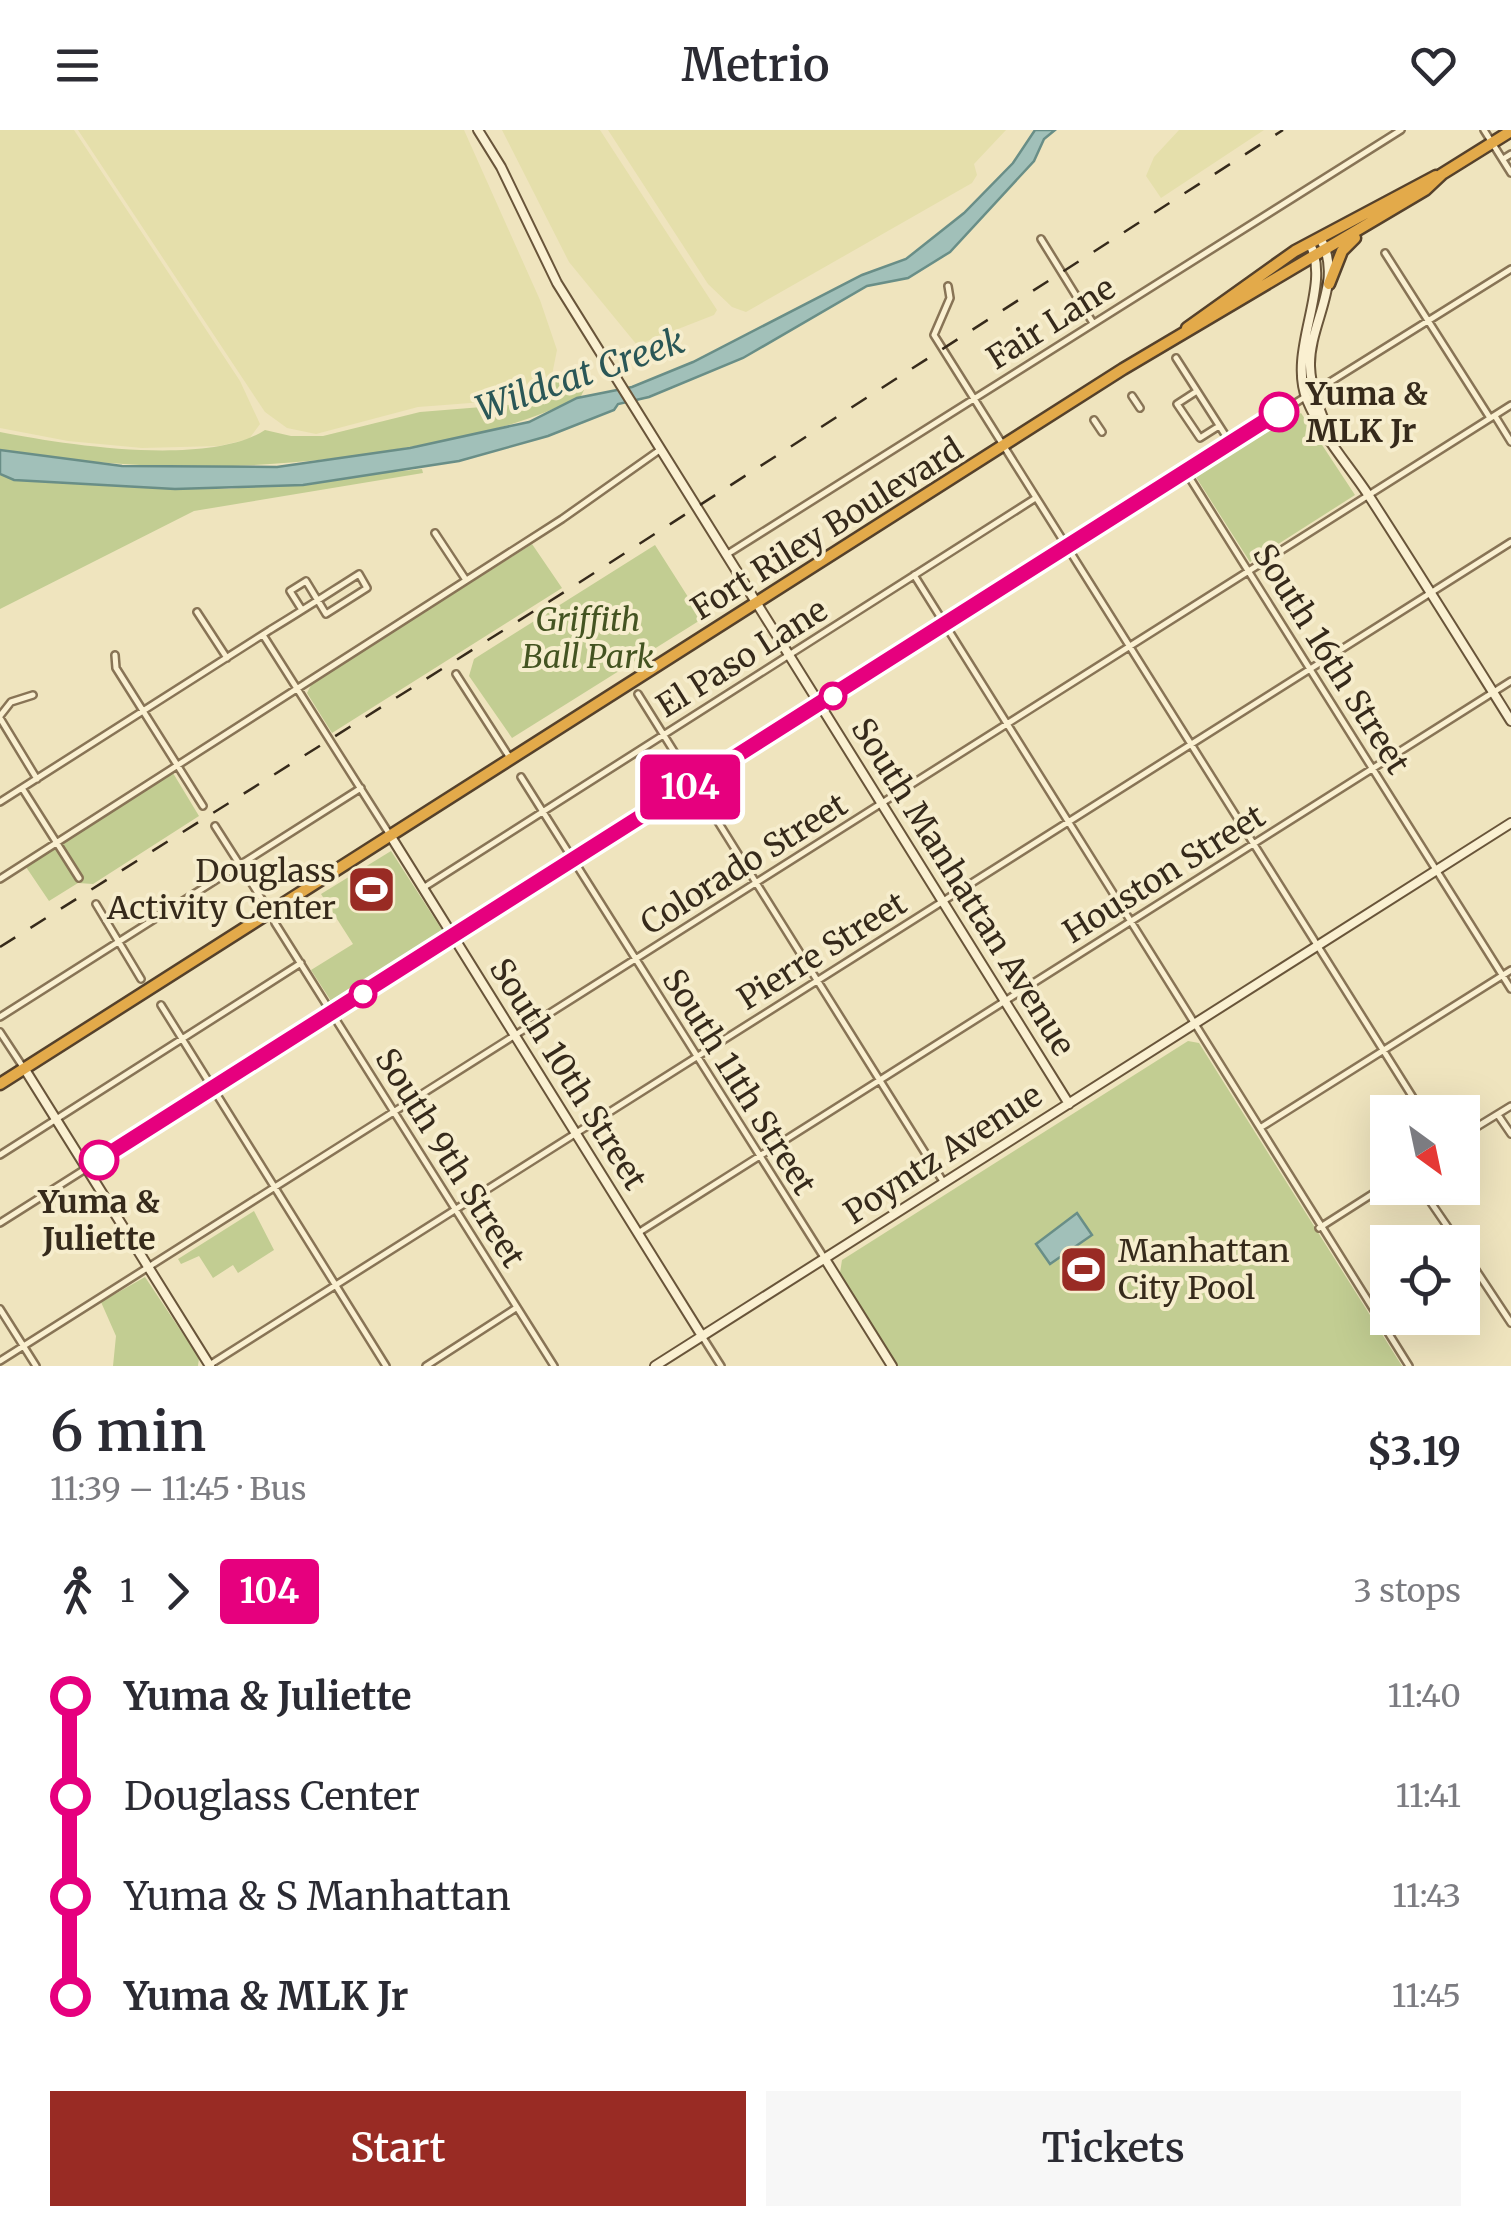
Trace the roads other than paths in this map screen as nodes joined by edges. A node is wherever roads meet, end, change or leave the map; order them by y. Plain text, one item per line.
1 (478, 130) edge
2 (1400, 130) edge
3 (1484, 130) edge
4 (1511, 131) edge
5 (1492, 143) junction
6 (1511, 154) edge
7 (1502, 159) junction
8 (1511, 172) edge
9 (1442, 174) junction
10 (1370, 224) junction
11 (1041, 239) dead end
12 (1318, 246) junction
13 (1385, 253) dead end
14 (1511, 268) edge
15 (1329, 284) junction
16 (948, 286) dead end
17 (1428, 322) junction
18 (1093, 323) junction
19 (1176, 358) dead end
20 (1197, 391) junction
21 (1310, 394) junction
22 (1132, 396) dead end
23 (972, 400) junction
24 (1511, 406) edge
25 (1140, 408) dead end
26 (1492, 417) junction
27 (1094, 420) dead end
28 (1219, 426) junction
29 (1102, 432) dead end
30 (1511, 442) edge
31 (1231, 444) junction
32 (1003, 447) junction
33 (661, 449) junction
34 (1186, 472) junction
35 (1368, 495) junction
36 (1034, 498) junction
37 (436, 533) dead end
38 (1511, 542) edge
39 (1066, 548) junction
40 (726, 555) junction
41 (1249, 571) junction
42 (914, 575) junction
43 (466, 580) junction
44 (1430, 594) junction
45 (318, 600) junction
46 (756, 604) junction
47 (302, 610) junction
48 (197, 612) dead end
49 (945, 625) junction
50 (263, 635) junction
51 (1128, 647) junction
52 (115, 656) dead end
53 (788, 656) junction
54 (226, 658) junction
55 (1310, 669) junction
56 (456, 674) dead end
57 (1511, 681) edge
58 (297, 689) junction
59 (1493, 692) junction
60 (638, 694) dead end
61 (33, 695) dead end
62 (819, 705) junction
63 (143, 711) junction
64 (0, 717) edge
65 (1511, 721) edge
66 (1008, 724) junction
67 (663, 735) junction
68 (1190, 745) junction
69 (510, 758) junction
70 (178, 767) junction
71 (1373, 768) junction
72 (521, 776) dead end
73 (37, 778) junction
74 (694, 784) junction
75 (22, 788) junction
76 (361, 788) junction
77 (0, 802) edge
78 (882, 804) junction
79 (202, 806) dead end
80 (543, 812) junction
81 (1068, 822) junction
82 (1511, 824) edge
83 (215, 826) dead end
84 (390, 835) junction
85 (57, 843) junction
86 (1252, 845) junction
87 (572, 860) junction
88 (240, 866) junction
89 (1437, 871) junction
90 (79, 878) dead end
91 (0, 879) edge
92 (756, 883) junction
93 (423, 888) junction
94 (262, 901) dead end
95 (942, 902) junction
96 (96, 904) dead end
97 (1132, 922) junction
98 (276, 923) dead end
99 (453, 936) junction
100 (119, 942) junction
101 (1316, 947) junction
102 (635, 959) junction
103 (301, 963) junction
104 (1511, 970) edge
105 (1502, 975) junction
106 (141, 979) dead end
107 (817, 981) junction
108 (1511, 989) edge
109 (1005, 1002) junction
110 (161, 1005) dead end
111 (332, 1012) junction
112 (0, 1017) edge
113 (1195, 1024) junction
114 (0, 1032) edge
115 (515, 1036) junction
116 (182, 1040) junction
117 (1383, 1050) junction
118 (697, 1057) junction
119 (24, 1068) junction
120 (879, 1081) junction
121 (0, 1084) edge
122 (212, 1088) junction
123 (1411, 1095) edge
124 (1069, 1104) junction
125 (1511, 1106) edge
126 (395, 1112) junction
127 (1498, 1114) junction
128 (55, 1119) junction
129 (1480, 1125) edge
130 (1260, 1128) junction
131 (576, 1134) junction
132 (1511, 1134) edge
133 (0, 1155) edge
134 (760, 1156) junction
135 (86, 1168) junction
136 (944, 1183) junction
137 (274, 1188) junction
138 (1370, 1196) edge
139 (455, 1210) junction
140 (0, 1223) edge
141 (1320, 1228) junction
142 (638, 1233) junction
143 (826, 1259) junction
144 (148, 1267) junction
145 (1480, 1276) edge
146 (335, 1286) junction
147 (518, 1308) junction
148 (0, 1309) edge
149 (1511, 1322) edge
150 (702, 1336) junction
151 (24, 1346) junction
152 (0, 1361) edge
153 (889, 1365) edge
154 (36, 1366) edge
155 (209, 1366) edge
156 (386, 1366) edge
157 (426, 1366) edge
158 (554, 1366) edge
159 (654, 1366) edge
160 (721, 1366) edge
161 (1409, 1366) edge

1 - 33 street, South Manhattan Avenue
2 - 18 street, Fair Lane
3 - 5 street
4 - 5 highway, Fort Riley Boulevard
5 - 7 street
5 - 9 highway, Fort Riley Boulevard
6 - 7 street
7 - 8 street
9 - 10 highway, Fort Riley Boulevard
9 - 12 highway, Fort Riley Boulevard
10 - 12 highway, Fort Riley Boulevard
10 - 15 highway
11 - 18 street
12 - 15 street
12 - 21 street
12 - 32 highway, Fort Riley Boulevard
13 - 17 street
14 - 17 street
15 - 21 street
16 - 23 street
17 - 21 street
17 - 26 street
18 - 23 street, Fair Lane
19 - 20 street
20 - 28 street
20 - 28 street
21 - 31 street
21 - 35 street
22 - 25 street
23 - 32 street
23 - 40 street, Fair Lane
24 - 26 street, Colorado Street
26 - 30 street
26 - 35 street, Colorado Street
27 - 29 street
28 - 31 street
31 - 34 street
32 - 36 street
32 - 46 highway, Fort Riley Boulevard
33 - 40 street, South Manhattan Avenue
33 - 43 street
34 - 39 street
34 - 41 street, South 16th Street
35 - 41 street, Colorado Street
35 - 44 street
36 - 39 street
36 - 42 street, El Paso Lane
37 - 43 street
38 - 44 street, Pierre Street
39 - 49 street
39 - 51 street
40 - 46 street, South Manhattan Avenue
41 - 51 street, Colorado Street
41 - 55 street, South 16th Street
42 - 49 street
42 - 53 street, El Paso Lane
43 - 58 street
44 - 55 street, Pierre Street
44 - 59 street
45 - 45 street
45 - 47 street
45 - 47 street
46 - 53 street, South Manhattan Avenue
46 - 69 highway, Fort Riley Boulevard
47 - 50 street
48 - 54 street
49 - 62 street
49 - 66 street
50 - 54 street
50 - 58 street, South 10th Street
51 - 66 street, Colorado Street
51 - 68 street
52 - 63 street
53 - 62 street, South Manhattan Avenue
53 - 67 street, El Paso Lane
54 - 63 street
55 - 68 street, Pierre Street
55 - 71 street, South 16th Street
56 - 69 street
57 - 59 street, Houston Street
58 - 70 street
58 - 76 street, South 10th Street
59 - 65 street
59 - 71 street, Houston Street
60 - 67 street
61 - 64 street
62 - 74 street
62 - 78 street, South Manhattan Avenue
63 - 70 street
63 - 73 street
64 - 73 street
66 - 78 street, Colorado Street
66 - 81 street
67 - 74 street
67 - 80 street, El Paso Lane
68 - 81 street, Pierre Street
68 - 86 street
69 - 84 highway, Fort Riley Boulevard
70 - 79 street
70 - 85 street
71 - 86 street, Houston Street
71 - 89 street, South 16th Street
72 - 80 street, South 11th Street
73 - 75 street
74 - 87 street
74 - 92 street
75 - 77 street
75 - 85 street
76 - 84 street, South 10th Street
76 - 88 street
78 - 92 street, Colorado Street
78 - 95 street, South Manhattan Avenue
80 - 87 street, South 11th Street
80 - 93 street, El Paso Lane
81 - 95 street, Pierre Street
81 - 97 street
82 - 89 street, Poyntz Avenue
83 - 88 street
84 - 93 street, South 10th Street
84 - 119 highway, Fort Riley Boulevard
85 - 90 street
85 - 91 street
86 - 97 street, Houston Street
86 - 101 street
87 - 99 street
87 - 102 street, South 11th Street
88 - 94 street
88 - 100 street
89 - 101 street, Poyntz Avenue
89 - 105 street, South 16th Street
92 - 102 street, Colorado Street
92 - 107 street
93 - 99 street, South 10th Street
95 - 107 street, Pierre Street
95 - 109 street, South Manhattan Avenue
96 - 100 street
97 - 109 street, Houston Street
97 - 113 street
98 - 103 street, South 9th Street
99 - 111 street
99 - 115 street, South 10th Street
100 - 106 street
100 - 112 street
101 - 113 street, Poyntz Avenue
101 - 117 street
102 - 115 street, Colorado Street
102 - 118 street, South 11th Street
103 - 111 street, South 9th Street
103 - 116 street
104 - 105 street
105 - 108 street, South 16th Street
105 - 117 street
107 - 118 street, Pierre Street
107 - 120 street
109 - 120 street, Houston Street
109 - 124 street, South Manhattan Avenue
110 - 116 street
111 - 122 street
111 - 126 street, South 9th Street
113 - 124 street, Poyntz Avenue
113 - 130 street
114 - 119 street
115 - 126 street, Colorado Street
115 - 131 street, South 10th Street
116 - 122 street
116 - 128 street
117 - 123 street
117 - 130 street
118 - 131 street, Pierre Street
118 - 134 street, South 11th Street
119 - 121 highway, Fort Riley Boulevard
119 - 128 street
120 - 134 street, Houston Street
120 - 136 street
122 - 135 street
122 - 137 street
124 - 136 street, Poyntz Avenue
125 - 127 street
126 - 137 street, Colorado Street
126 - 139 street, South 9th Street
127 - 129 street
127 - 132 street
128 - 133 street
128 - 135 street
130 - 141 street
131 - 139 street, Pierre Street
131 - 142 street, South 10th Street
134 - 142 street, Houston Street
134 - 143 street, South 11th Street
135 - 140 street
135 - 144 street
136 - 143 street, Poyntz Avenue
137 - 144 street, Colorado Street
137 - 146 street
138 - 141 street
139 - 146 street, Pierre Street
139 - 147 street, South 9th Street
141 - 161 street
142 - 150 street, South 10th Street
143 - 150 street, Poyntz Avenue
143 - 153 street
144 - 151 street, Colorado Street
144 - 155 street
145 - 149 street
146 - 155 street, Pierre Street
146 - 156 street
147 - 157 street
147 - 158 street, South 9th Street
148 - 151 street
150 - 159 street, Poyntz Avenue
150 - 160 street
151 - 152 street, Colorado Street
151 - 154 street

